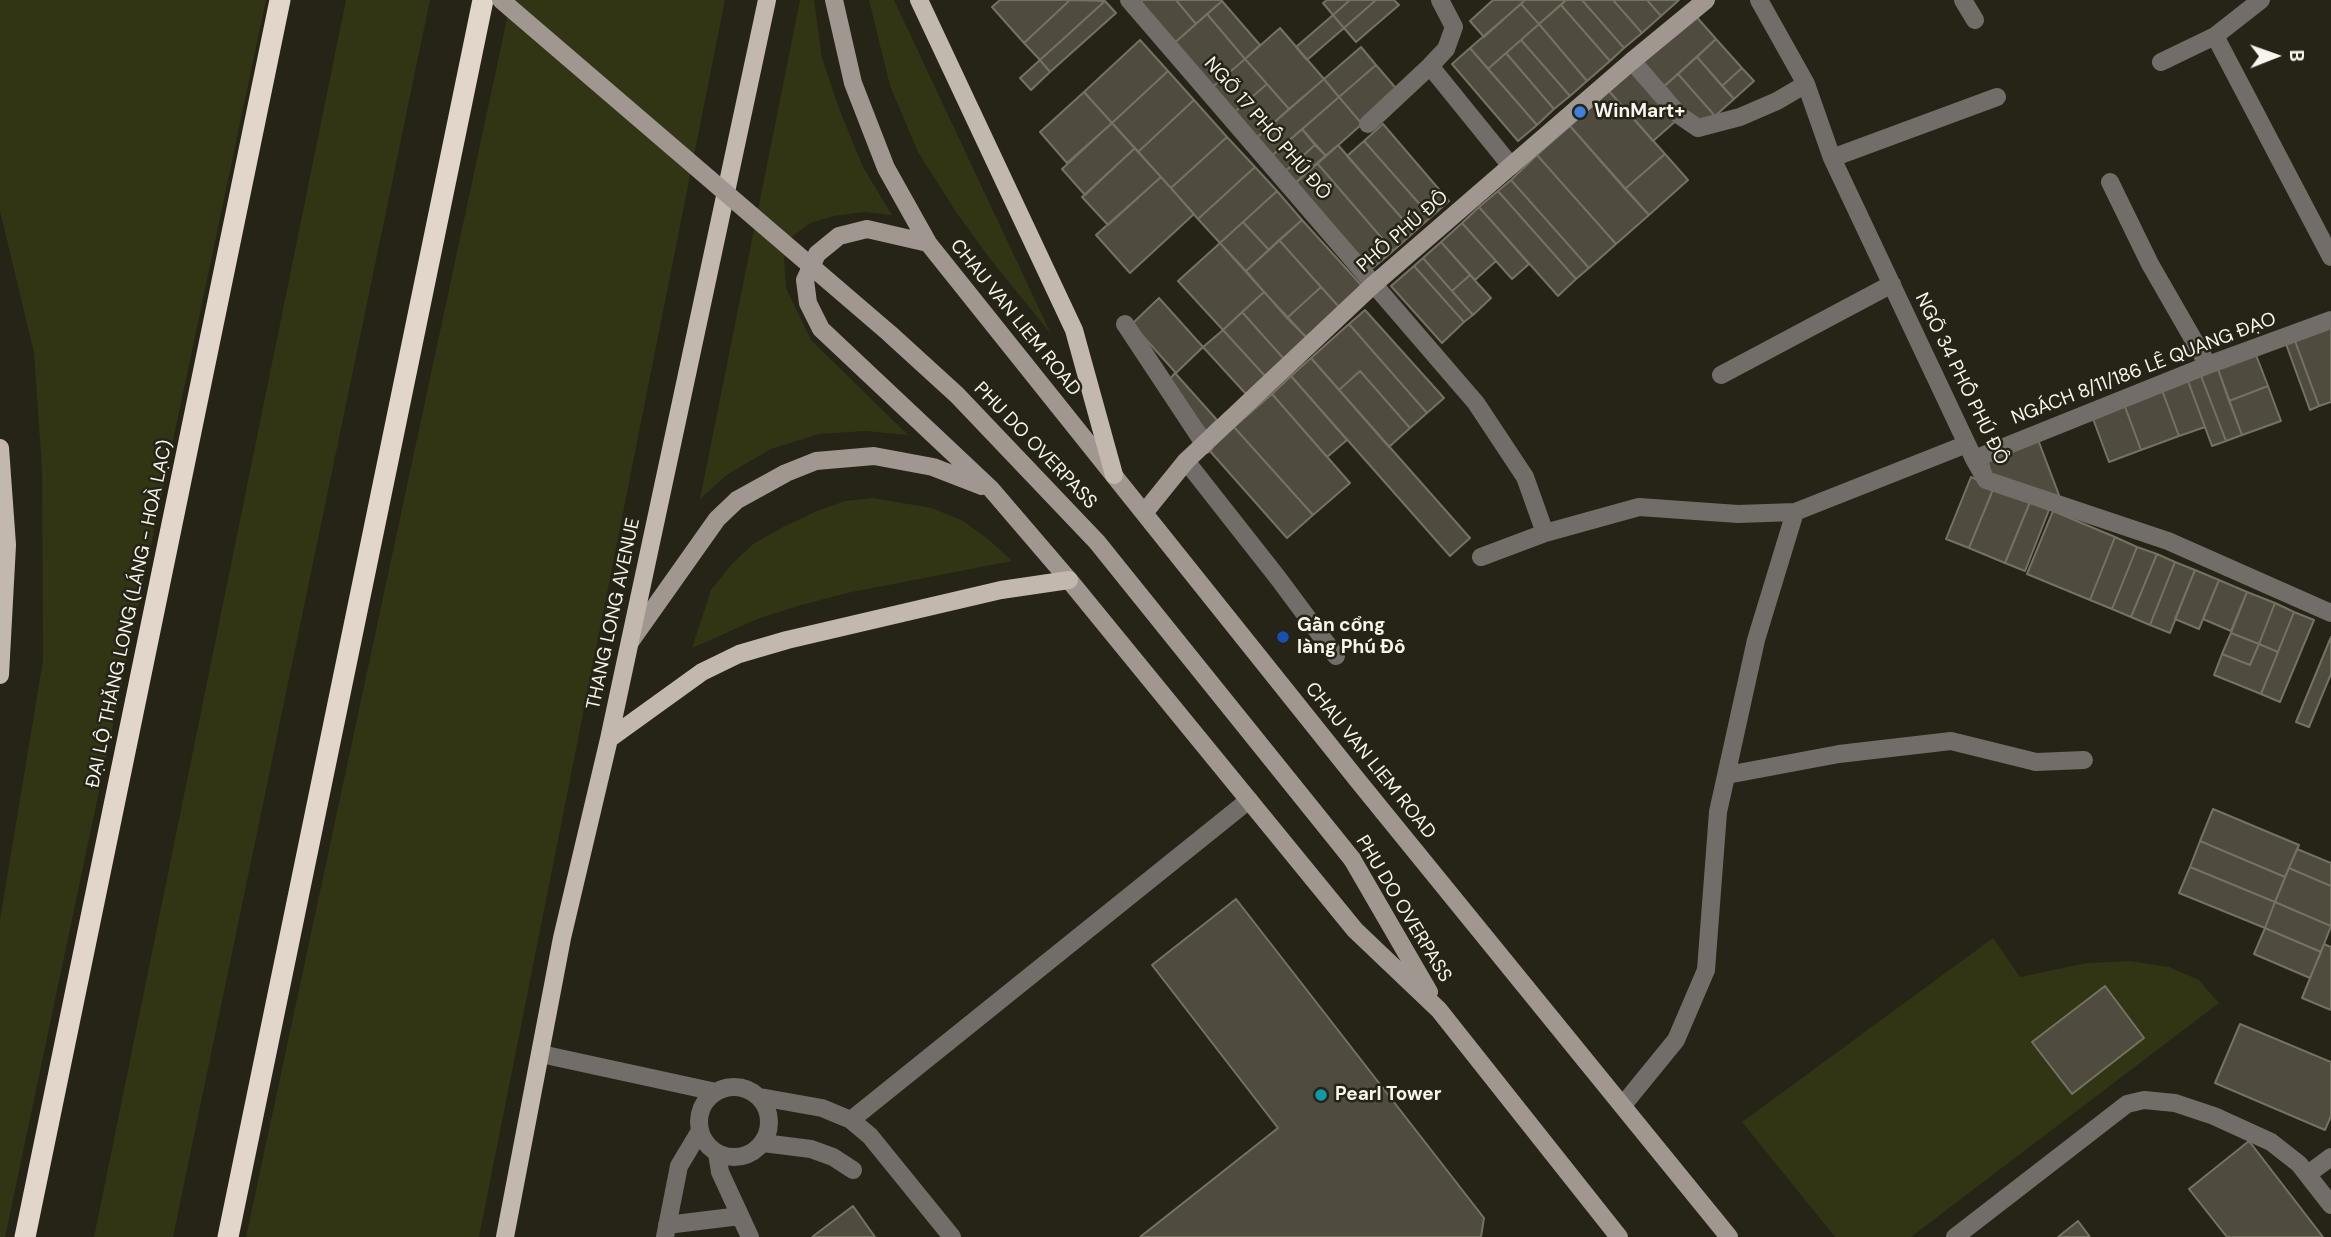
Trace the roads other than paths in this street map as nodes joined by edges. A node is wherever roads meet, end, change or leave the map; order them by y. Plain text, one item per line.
1 (280, 0) edge
2 (483, 0) edge
3 (501, 0) edge
4 (767, 0) edge
5 (834, 0) edge
6 (919, 0) edge
7 (1129, 0) edge
8 (1440, 0) edge
9 (1706, 0) edge
10 (1759, 0) edge
11 (1963, 0) edge
12 (2260, 0) edge
13 (1975, 20) dead end
14 (2216, 36) junction
15 (1632, 61) junction
16 (2161, 62) dead end
17 (1430, 66) junction
18 (1806, 84) junction
19 (1997, 97) dead end
20 (1368, 124) dead end
21 (1832, 158) junction
22 (1511, 166) junction
23 (2110, 182) dead end
24 (928, 243) junction
25 (2331, 257) edge
26 (1892, 284) junction
27 (1373, 285) junction
28 (2331, 320) edge
29 (1125, 324) dead end
30 (2208, 365) junction
31 (1721, 375) dead end
32 (1205, 444) junction
33 (0, 448) edge
34 (1970, 452) junction
35 (1186, 461) junction
36 (1114, 475) junction
37 (991, 489) junction
38 (1796, 512) junction
39 (1144, 513) junction
40 (1545, 533) junction
41 (1480, 557) dead end
42 (1069, 580) junction
43 (2331, 613) edge
44 (628, 645) junction
45 (1336, 656) dead end
46 (0, 675) edge
47 (610, 739) junction
48 (2084, 760) dead end
49 (1727, 775) junction
50 (1248, 800) junction
51 (1439, 1010) junction
52 (541, 1054) junction
53 (716, 1092) junction
54 (760, 1097) junction
55 (1623, 1105) junction
56 (851, 1120) junction
57 (700, 1131) junction
58 (763, 1143) junction
59 (717, 1153) junction
60 (2331, 1157) edge
61 (853, 1170) dead end
62 (2308, 1174) junction
63 (2331, 1205) edge
64 (740, 1216) junction
65 (666, 1231) edge
66 (25, 1237) edge
67 (229, 1237) edge
68 (505, 1237) edge
69 (750, 1237) edge
70 (952, 1237) edge
71 (1619, 1237) edge
72 (1729, 1237) edge
73 (1955, 1237) edge

1 - 66 highway, ĐẠI LỘ THĂNG LONG (LÁNG - HOÀ LẠC)
2 - 67 highway
3 - 51 main road, PHU DO OVERPASS, bridge
4 - 44 main road, THANG LONG AVENUE
5 - 24 main road, CHAU VAN LIEM ROAD
6 - 36 main road
7 - 27 lane, NGÕ 17 PHỐ PHÚ ĐÔ
8 - 17 lane
9 - 15 main road, PHỐ PHÚ ĐÔ
10 - 18 lane, NGÕ 34 PHỐ PHÚ ĐÔ
11 - 13 lane
12 - 14 lane
14 - 16 lane
14 - 25 lane
15 - 18 lane
15 - 22 main road, PHỐ PHÚ ĐÔ
17 - 20 lane
17 - 22 lane
18 - 21 lane, NGÕ 34 PHỐ PHÚ ĐÔ
19 - 21 lane
21 - 26 lane, NGÕ 34 PHỐ PHÚ ĐÔ
22 - 27 main road, PHỐ PHÚ ĐÔ
23 - 30 lane
24 - 36 main road, CHAU VAN LIEM ROAD
24 - 37 main road, CHAU VAN LIEM ROAD
26 - 31 lane
26 - 34 lane, NGÕ 34 PHỐ PHÚ ĐÔ
27 - 32 main road, PHỐ PHÚ ĐÔ
27 - 40 lane, NGÕ 17 PHỐ PHÚ ĐÔ
28 - 30 lane, NGÁCH 8/11/186 LÊ QUANG ĐẠO
29 - 32 lane
30 - 34 lane, NGÁCH 8/11/186 LÊ QUANG ĐẠO
32 - 35 main road, PHỐ PHÚ ĐÔ
33 - 46 main road
34 - 38 lane, NGÁCH 8/11/186 LÊ QUANG ĐẠO
34 - 43 lane, NGÕ 34 PHỐ PHÚ ĐÔ
35 - 39 main road, PHỐ PHÚ ĐÔ
35 - 45 lane
36 - 39 main road, CHAU VAN LIEM ROAD
37 - 42 main road, CHAU VAN LIEM ROAD
37 - 44 main road, CHAU VAN LIEM ROAD
38 - 40 lane, NGÁCH 8/11/186 LÊ QUANG ĐẠO
38 - 49 lane
39 - 55 main road, CHAU VAN LIEM ROAD
40 - 41 lane, NGÁCH 8/11/186 LÊ QUANG ĐẠO
42 - 47 main road
42 - 50 main road, CHAU VAN LIEM ROAD
44 - 47 main road, THANG LONG AVENUE
47 - 52 main road, THANG LONG AVENUE
48 - 49 lane
49 - 55 lane
50 - 51 main road, CHAU VAN LIEM ROAD
50 - 56 lane
51 - 71 main road, CHAU VAN LIEM ROAD
52 - 53 lane
52 - 68 main road, THANG LONG AVENUE
53 - 54 lane
53 - 57 lane
54 - 56 lane
54 - 58 lane
55 - 72 main road, CHAU VAN LIEM ROAD
56 - 70 lane
57 - 59 lane
57 - 65 lane
58 - 59 lane
58 - 61 lane
59 - 64 lane
60 - 62 lane
62 - 63 lane
62 - 73 lane
64 - 65 lane
64 - 69 lane

